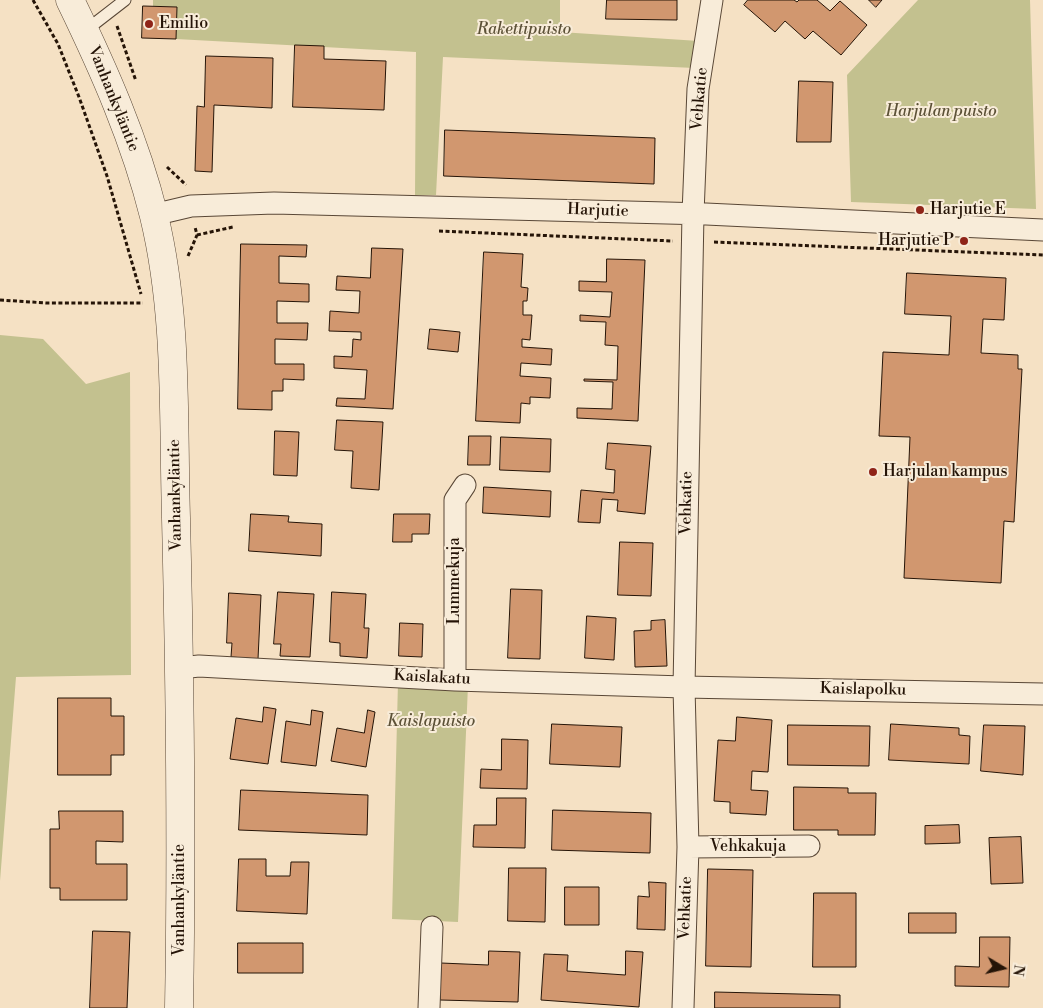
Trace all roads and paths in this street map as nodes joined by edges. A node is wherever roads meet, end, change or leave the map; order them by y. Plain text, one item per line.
1 (33, 0) edge
2 (70, 0) edge
3 (124, 0) edge
4 (712, 0) edge
5 (85, 31) junction
6 (693, 214) junction
7 (154, 215) junction
8 (240, 226) dead end
9 (433, 230) dead end
10 (1043, 230) edge
11 (197, 235) dead end
12 (693, 242) junction
13 (1043, 254) edge
14 (0, 300) edge
15 (144, 303) junction
16 (146, 312) dead end
17 (465, 485) dead end
18 (180, 668) junction
19 (455, 680) junction
20 (684, 687) junction
21 (1043, 694) edge
22 (809, 846) dead end
23 (688, 847) junction
24 (432, 927) dead end
25 (179, 1008) edge
26 (429, 1008) edge
27 (683, 1008) edge

1 - 15 path
2 - 5 street, Vanhankyläntie
3 - 5 lane
4 - 6 street, Vehkatie
5 - 7 street, Vanhankyläntie
6 - 7 street, Harjutie
6 - 10 street, Harjutie
6 - 12 street, Vehkatie
7 - 18 street, Vanhankyläntie
8 - 11 path
9 - 12 path
12 - 13 path
12 - 20 street, Vehkatie
14 - 15 path
15 - 16 path
17 - 19 street, Lummekuja
18 - 19 street, Kaislakatu
18 - 25 street, Vanhankyläntie
19 - 20 street, Kaislakatu
20 - 21 street, Kaislapolku
20 - 23 street, Vehkatie
22 - 23 street, Vehkakuja
23 - 27 street, Vehkatie
24 - 26 street

